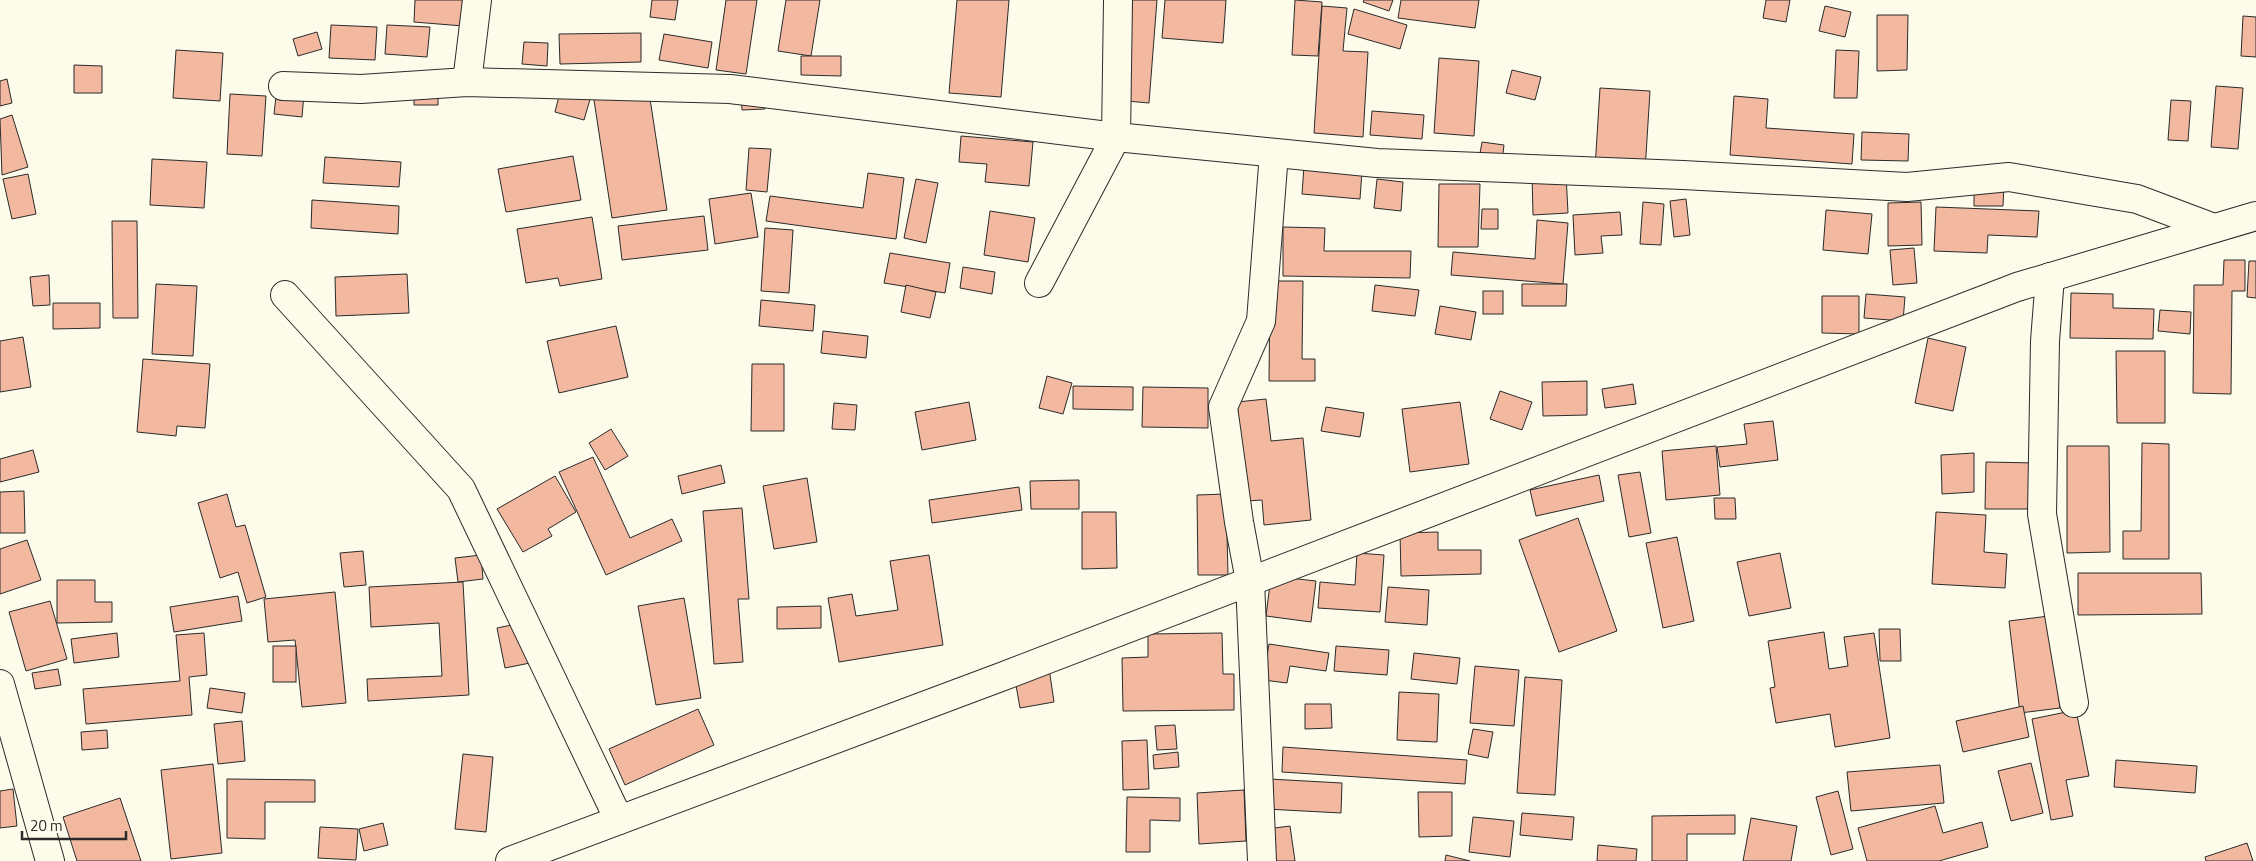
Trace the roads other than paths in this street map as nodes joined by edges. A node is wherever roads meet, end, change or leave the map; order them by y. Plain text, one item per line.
1 (477, 0) edge
2 (1118, 0) edge
3 (467, 82) junction
4 (283, 86) dead end
5 (1116, 137) junction
6 (1274, 153) junction
7 (2256, 216) edge
8 (2214, 228) junction
9 (2050, 277) junction
10 (1039, 283) dead end
11 (285, 295) dead end
12 (1250, 581) junction
13 (0, 684) edge
14 (2074, 703) dead end
15 (620, 820) junction
16 (50, 861) edge
17 (510, 861) edge
18 (1262, 861) edge

1 - 3 street
2 - 5 street
3 - 4 street
3 - 5 street
5 - 6 street
5 - 10 street
6 - 8 street
6 - 12 street
7 - 8 street
8 - 9 street
9 - 12 street
9 - 14 street
11 - 15 street
12 - 15 street
12 - 18 street
13 - 16 street
15 - 17 street

